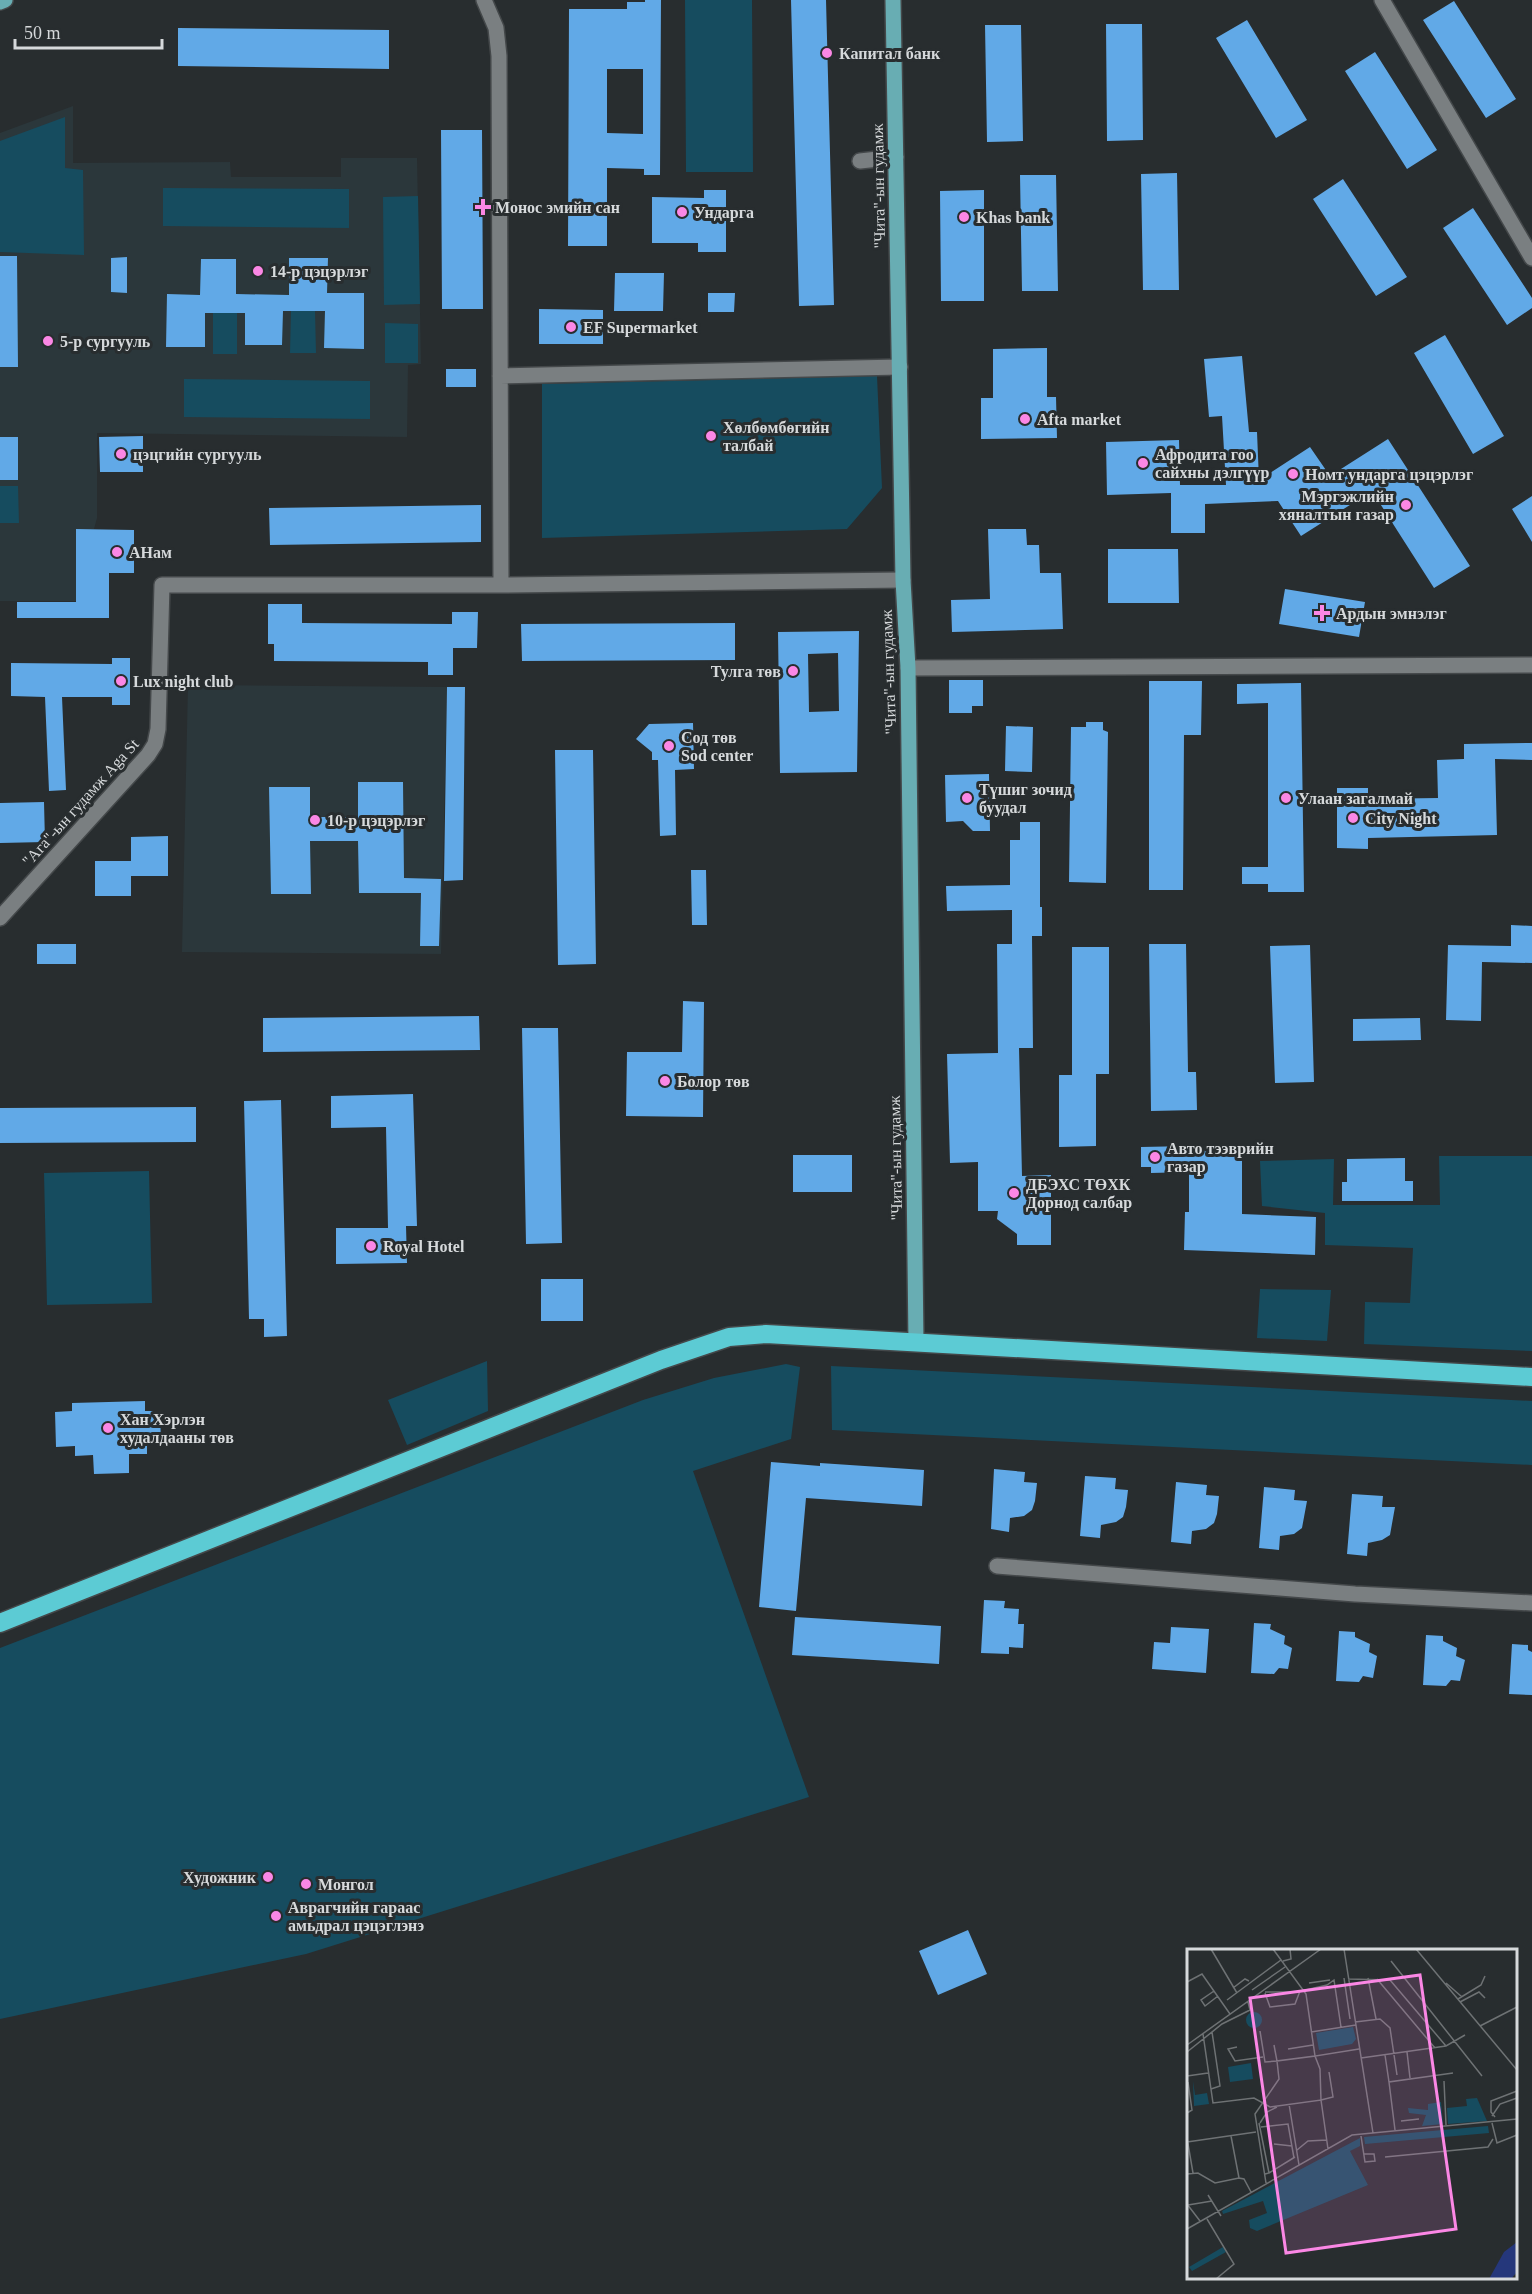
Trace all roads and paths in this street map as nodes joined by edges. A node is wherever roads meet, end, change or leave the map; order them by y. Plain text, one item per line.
1 (5, 0) edge
2 (484, 0) edge
3 (892, 0) edge
4 (1382, 0) edge
5 (0, 2) edge
6 (896, 157) junction
7 (860, 161) dead end
8 (1532, 258) edge
9 (900, 367) junction
10 (500, 374) junction
11 (903, 580) junction
12 (501, 585) junction
13 (1532, 665) edge
14 (908, 668) junction
15 (0, 918) edge
16 (916, 1343) junction
17 (1532, 1377) edge
18 (997, 1566) dead end
19 (1532, 1603) edge
20 (0, 1623) edge

1 - 5 main road
2 - 10 street
3 - 6 main road, "Чита"-ын гудамж
4 - 8 street
6 - 7 street
6 - 9 main road, "Чита"-ын гудамж
9 - 10 street
9 - 11 main road, "Чита"-ын гудамж
10 - 12 street
11 - 12 street
11 - 14 main road, "Чита"-ын гудамж
12 - 15 street, "Ага"-ын гудамж Aga St
13 - 14 street
14 - 16 main road, "Чита"-ын гудамж
16 - 17 highway
16 - 20 highway
18 - 19 street

